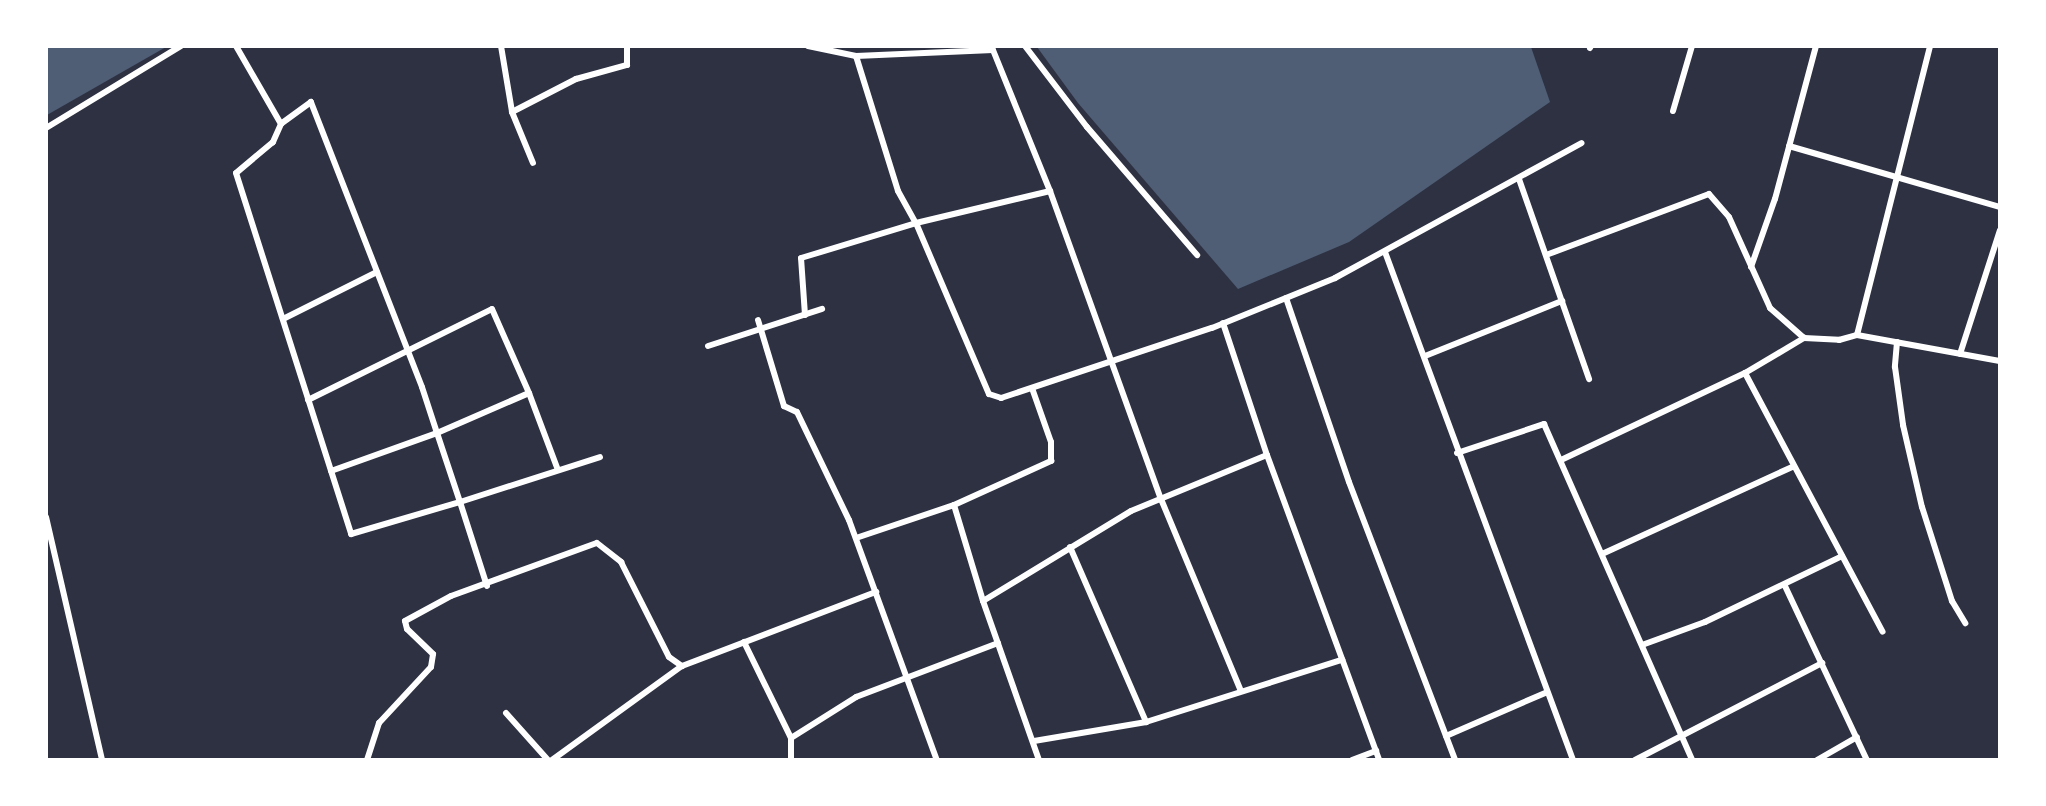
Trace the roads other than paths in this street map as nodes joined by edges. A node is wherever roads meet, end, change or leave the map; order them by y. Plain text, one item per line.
1 (181, 46) edge
2 (236, 46) edge
3 (501, 46) edge
4 (627, 46) edge
5 (808, 46) edge
6 (1025, 46) edge
7 (1692, 46) edge
8 (1816, 46) edge
9 (1930, 46) edge
10 (856, 56) junction
11 (1673, 111) dead end
12 (513, 112) junction
13 (281, 124) junction
14 (46, 128) edge
15 (1582, 143) dead end
16 (1789, 146) junction
17 (533, 163) dead end
18 (1897, 177) junction
19 (1519, 179) junction
20 (1050, 191) junction
21 (2000, 207) edge
22 (916, 224) junction
23 (2000, 230) edge
24 (1385, 252) junction
25 (1197, 255) dead end
26 (1546, 255) junction
27 (1750, 268) junction
28 (377, 272) junction
29 (1286, 298) junction
30 (1562, 302) junction
31 (822, 309) dead end
32 (805, 315) junction
33 (283, 319) junction
34 (758, 320) dead end
35 (1223, 323) junction
36 (761, 330) junction
37 (1857, 335) junction
38 (1804, 338) junction
39 (1897, 342) junction
40 (708, 346) dead end
41 (408, 350) junction
42 (1960, 354) junction
43 (1425, 356) junction
44 (1112, 361) junction
45 (2000, 361) edge
46 (1745, 373) junction
47 (1589, 379) dead end
48 (1032, 388) junction
49 (530, 393) junction
50 (308, 400) junction
51 (437, 433) junction
52 (1457, 453) junction
53 (1266, 455) junction
54 (600, 457) dead end
55 (1561, 460) junction
56 (1794, 466) junction
57 (558, 470) junction
58 (331, 471) junction
59 (1161, 499) junction
60 (460, 502) junction
61 (954, 505) junction
62 (46, 517) edge
63 (856, 538) junction
64 (1070, 547) junction
65 (1602, 554) junction
66 (1842, 556) junction
67 (487, 586) junction
68 (1785, 586) junction
69 (876, 592) junction
70 (983, 601) junction
71 (1965, 623) dead end
72 (1883, 632) dead end
73 (744, 642) junction
74 (998, 643) junction
75 (1642, 645) junction
76 (1342, 660) junction
77 (1822, 663) junction
78 (682, 666) junction
79 (908, 678) junction
80 (1241, 691) junction
81 (1547, 692) junction
82 (506, 713) dead end
83 (1146, 722) junction
84 (1446, 735) junction
85 (1681, 736) junction
86 (1857, 737) junction
87 (791, 738) junction
88 (1034, 741) junction
89 (1376, 751) junction
90 (102, 759) edge
91 (367, 759) edge
92 (548, 759) edge
93 (552, 759) edge
94 (791, 759) edge
95 (937, 759) edge
96 (1039, 759) edge
97 (1352, 759) edge
98 (1379, 759) edge
99 (1455, 759) edge
100 (1573, 759) edge
101 (1635, 759) edge
102 (1692, 759) edge
103 (1817, 759) edge
104 (1866, 759) edge

1 - 14 street
2 - 13 street
3 - 12 street
4 - 12 street
5 - 10 street
6 - 25 street
7 - 11 street
8 - 16 street
9 - 18 street
10 - 20 street
10 - 22 street
12 - 17 street
13 - 28 street
13 - 33 street
15 - 19 street
16 - 18 street
16 - 27 street
18 - 21 street
18 - 37 street
19 - 24 street
19 - 26 street
20 - 22 street
20 - 44 street
22 - 32 street
22 - 48 street
23 - 42 street
24 - 29 street
24 - 43 street
26 - 27 street
26 - 30 street
27 - 38 street
28 - 33 street
28 - 41 street
29 - 35 street
29 - 84 street
30 - 43 street
30 - 47 street
31 - 32 street
32 - 36 street
33 - 50 street
34 - 36 street
35 - 44 street
35 - 53 street
36 - 40 street
36 - 63 street
37 - 38 street
37 - 39 street
38 - 46 street
39 - 42 street
39 - 71 street
41 - 49 street
41 - 50 street
41 - 51 street
42 - 45 street
43 - 52 street
44 - 48 street
44 - 59 street
46 - 55 street
46 - 56 street
48 - 61 street
49 - 51 street
49 - 57 street
50 - 58 street
51 - 58 street
51 - 60 street
52 - 55 street
52 - 81 street
53 - 59 street
53 - 76 street
54 - 57 street
55 - 65 street
56 - 65 street
56 - 66 street
57 - 60 street
58 - 60 street
59 - 64 street
59 - 80 street
60 - 67 street
61 - 63 street
61 - 70 street
62 - 90 street
63 - 69 street
64 - 70 street
64 - 83 street
65 - 75 street
66 - 68 street
66 - 72 street
67 - 78 street
67 - 91 street
68 - 75 street
68 - 77 street
69 - 73 street
69 - 79 street
70 - 74 street
73 - 78 street
73 - 87 street
74 - 79 street
74 - 88 street
75 - 85 street
76 - 80 street
76 - 89 street
77 - 85 street
77 - 86 street
78 - 93 street
79 - 87 street
79 - 95 street
80 - 83 street
81 - 84 street
81 - 100 street
82 - 92 street
83 - 88 street
84 - 99 street
85 - 101 street
85 - 102 street
86 - 103 street
86 - 104 street
87 - 94 street
88 - 96 street
89 - 97 street
89 - 98 street

